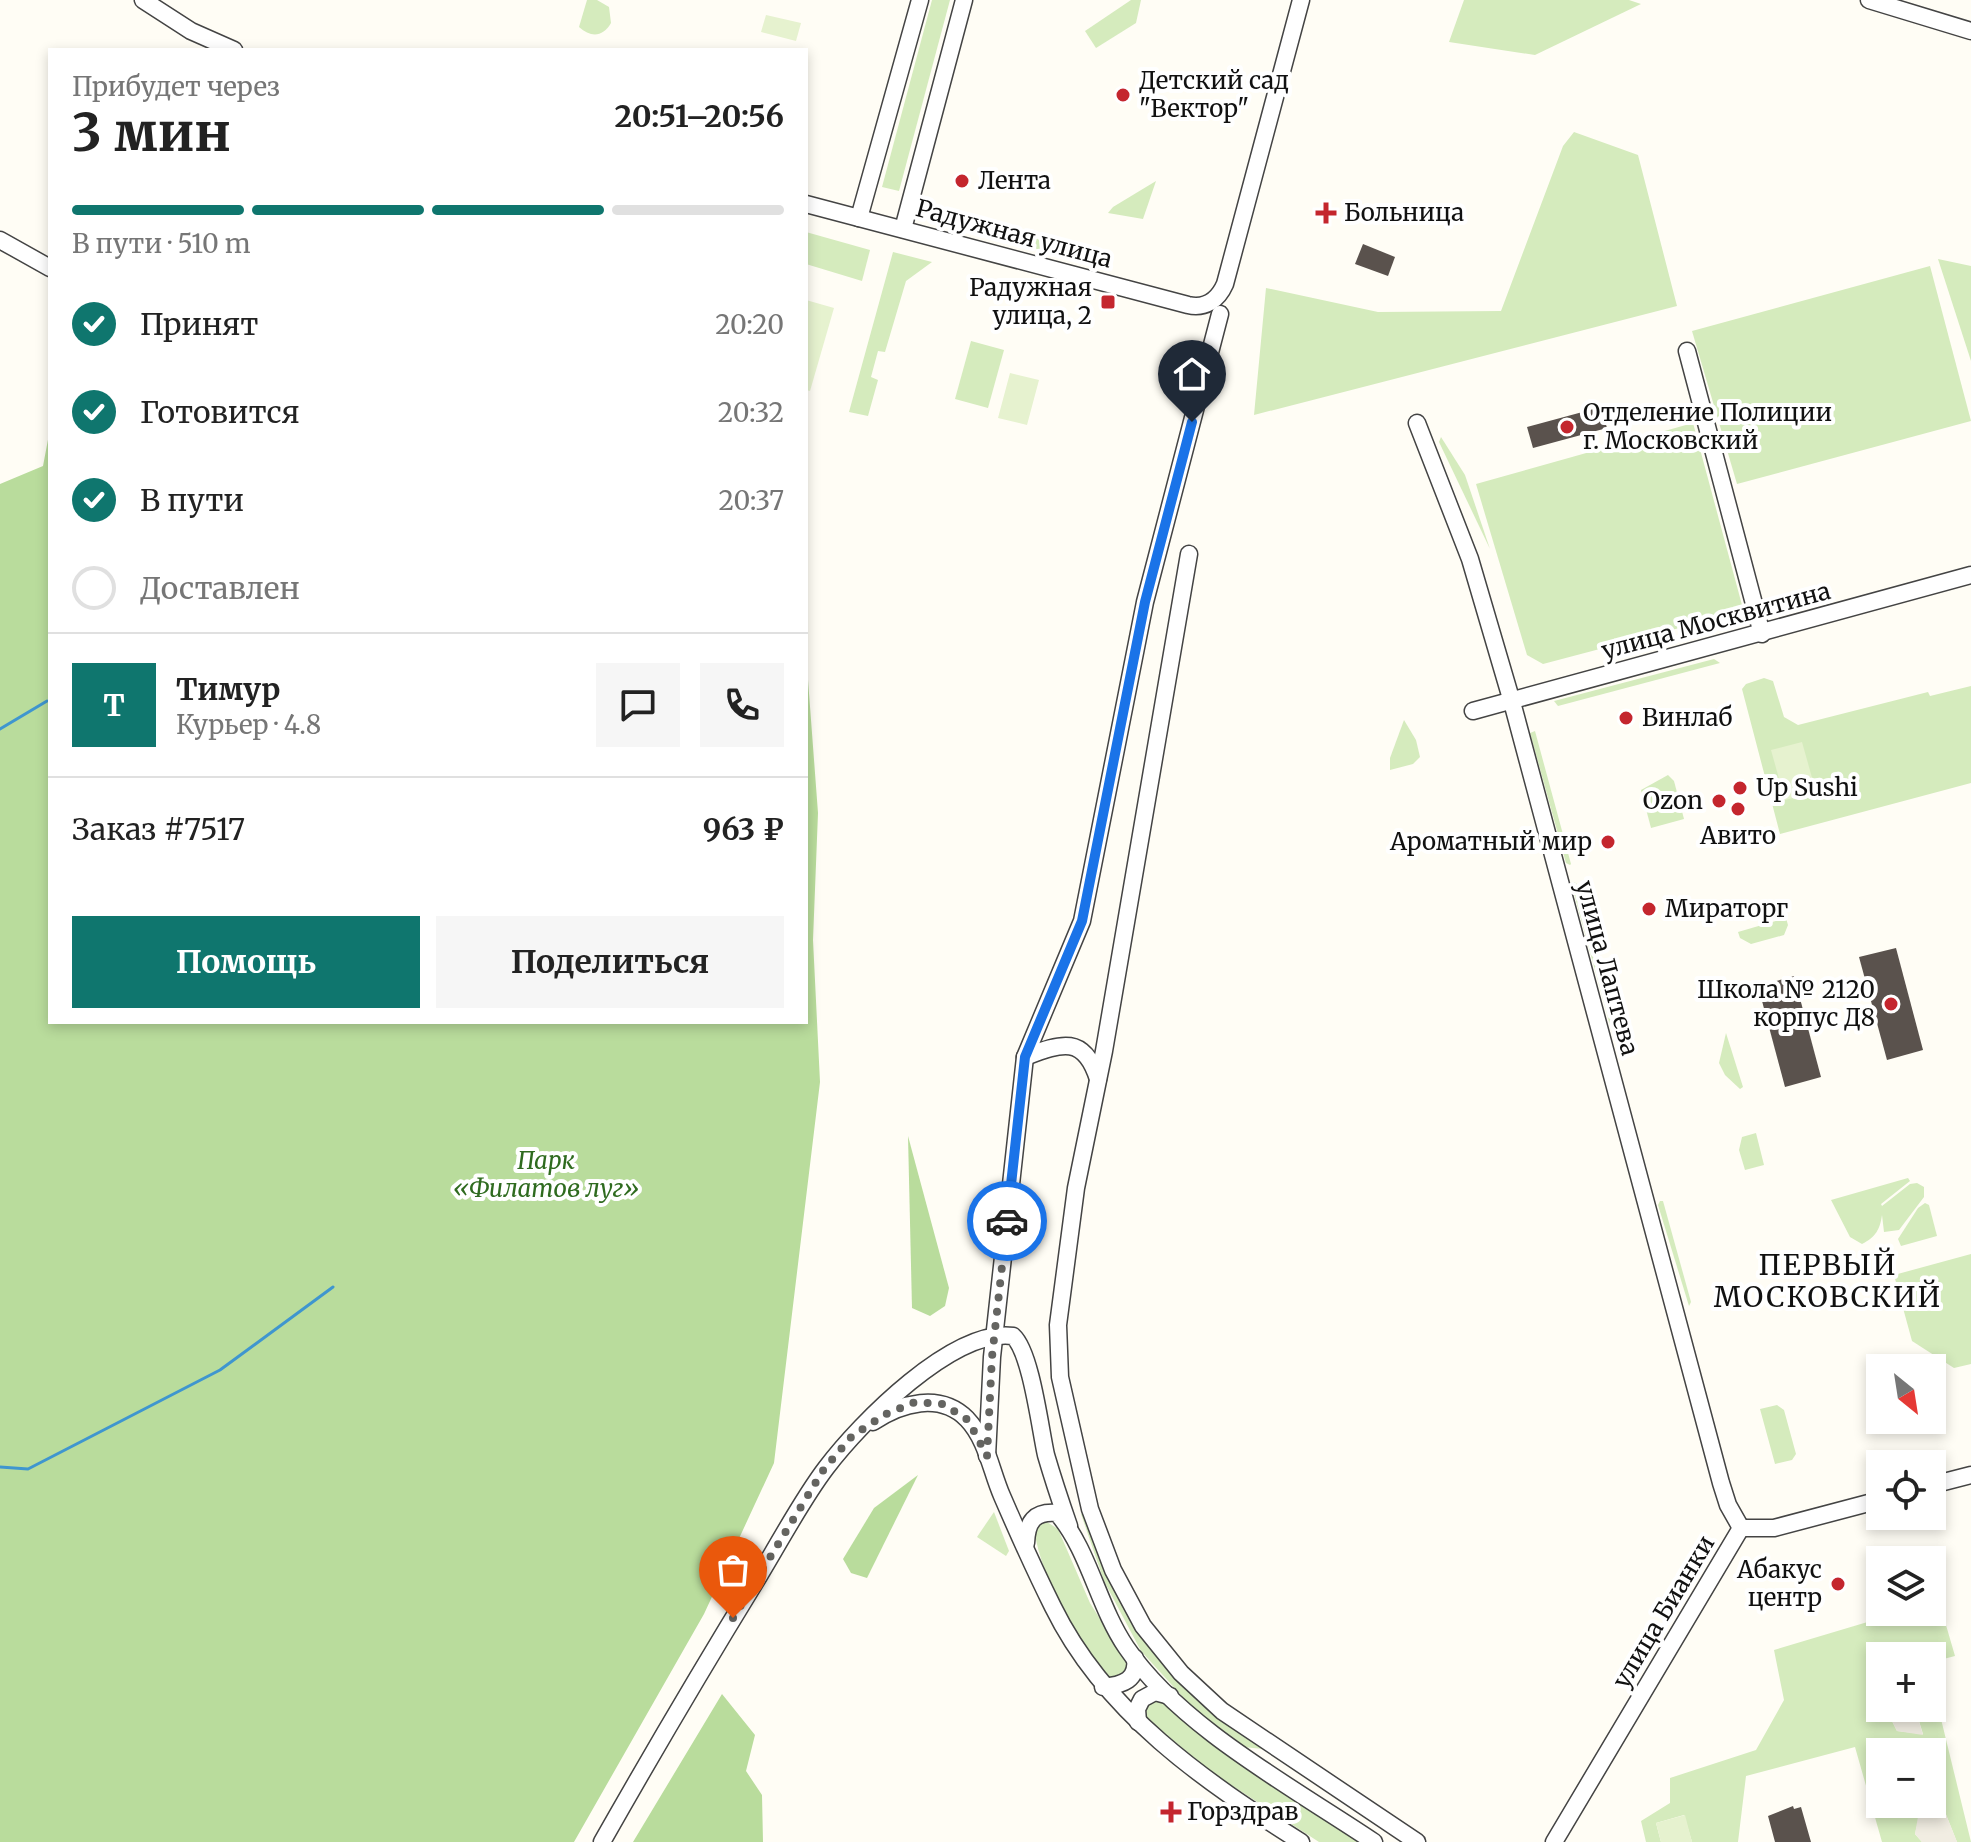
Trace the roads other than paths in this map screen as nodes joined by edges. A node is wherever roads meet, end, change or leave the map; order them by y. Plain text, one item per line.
1 (143, 0) edge
2 (920, 0) edge
3 (964, 0) edge
4 (1301, 0) edge
5 (1869, 0) edge
6 (1971, 31) edge
7 (229, 48) edge
8 (808, 205) edge
9 (859, 218) junction
10 (903, 229) junction
11 (0, 240) edge
12 (48, 267) edge
13 (1214, 308) junction
14 (1687, 351) dead end
15 (1417, 423) dead end
16 (1189, 554) dead end
17 (1971, 575) edge
18 (1762, 634) junction
19 (1512, 702) junction
20 (1473, 711) dead end
21 (1025, 1057) junction
22 (1098, 1081) junction
23 (852, 1436) junction
24 (987, 1456) junction
25 (1971, 1475) edge
26 (1946, 1481) edge
27 (1866, 1504) edge
28 (1069, 1526) junction
29 (1741, 1528) junction
30 (1026, 1545) junction
31 (1135, 1658) junction
32 (1103, 1687) junction
33 (1170, 1696) junction
34 (1138, 1722) junction
35 (1253, 1761) junction
36 (1305, 1765) junction
37 (602, 1842) edge
38 (1301, 1842) edge
39 (1374, 1842) edge
40 (1417, 1842) edge
41 (1554, 1842) edge

1 - 7 street
2 - 9 street
3 - 10 street
4 - 13 street
5 - 6 street
8 - 9 street, Радужная улица
9 - 10 street, Радужная улица
10 - 13 street, Радужная улица
11 - 12 street
13 - 21 street
14 - 18 street
15 - 19 street, улица Лаптева
16 - 22 street
17 - 18 street, улица Москвитина
18 - 19 street, улица Москвитина
19 - 20 street, улица Москвитина
19 - 29 street, улица Лаптева
21 - 22 street
21 - 24 street
22 - 36 street
23 - 24 street
23 - 28 street
23 - 37 street
24 - 30 street
25 - 26 street
27 - 29 street, улица Бианки
28 - 30 street
28 - 31 street
29 - 41 street, улица Бианки
30 - 32 street
31 - 32 street
31 - 33 street
32 - 34 street
33 - 34 street
33 - 35 street
34 - 38 street
35 - 36 street
35 - 39 street
36 - 40 street

